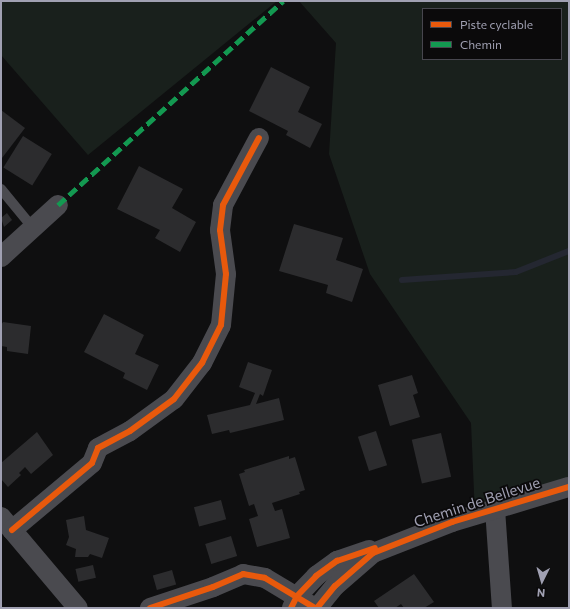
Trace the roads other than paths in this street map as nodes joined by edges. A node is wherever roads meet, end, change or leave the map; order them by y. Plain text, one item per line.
1 (259, 138) dead end
2 (1, 189) edge
3 (58, 205) dead end
4 (33, 228) junction
5 (1, 257) edge
6 (569, 487) edge
7 (495, 509) junction
8 (7, 523) edge
9 (394, 544) junction
10 (294, 602) edge
11 (78, 608) edge
12 (150, 608) edge
13 (316, 608) edge
14 (502, 608) edge

1 - 8 street
2 - 4 lane
3 - 4 street
4 - 5 street
6 - 7 street, Chemin de Bellevue
7 - 9 street, Chemin de Bellevue
7 - 14 street
8 - 11 street
9 - 10 street, Chemin de Bellevue
9 - 13 street, Chemin de Bellevue
10 - 12 street, Chemin de Bellevue
10 - 13 street, Chemin de Bellevue

